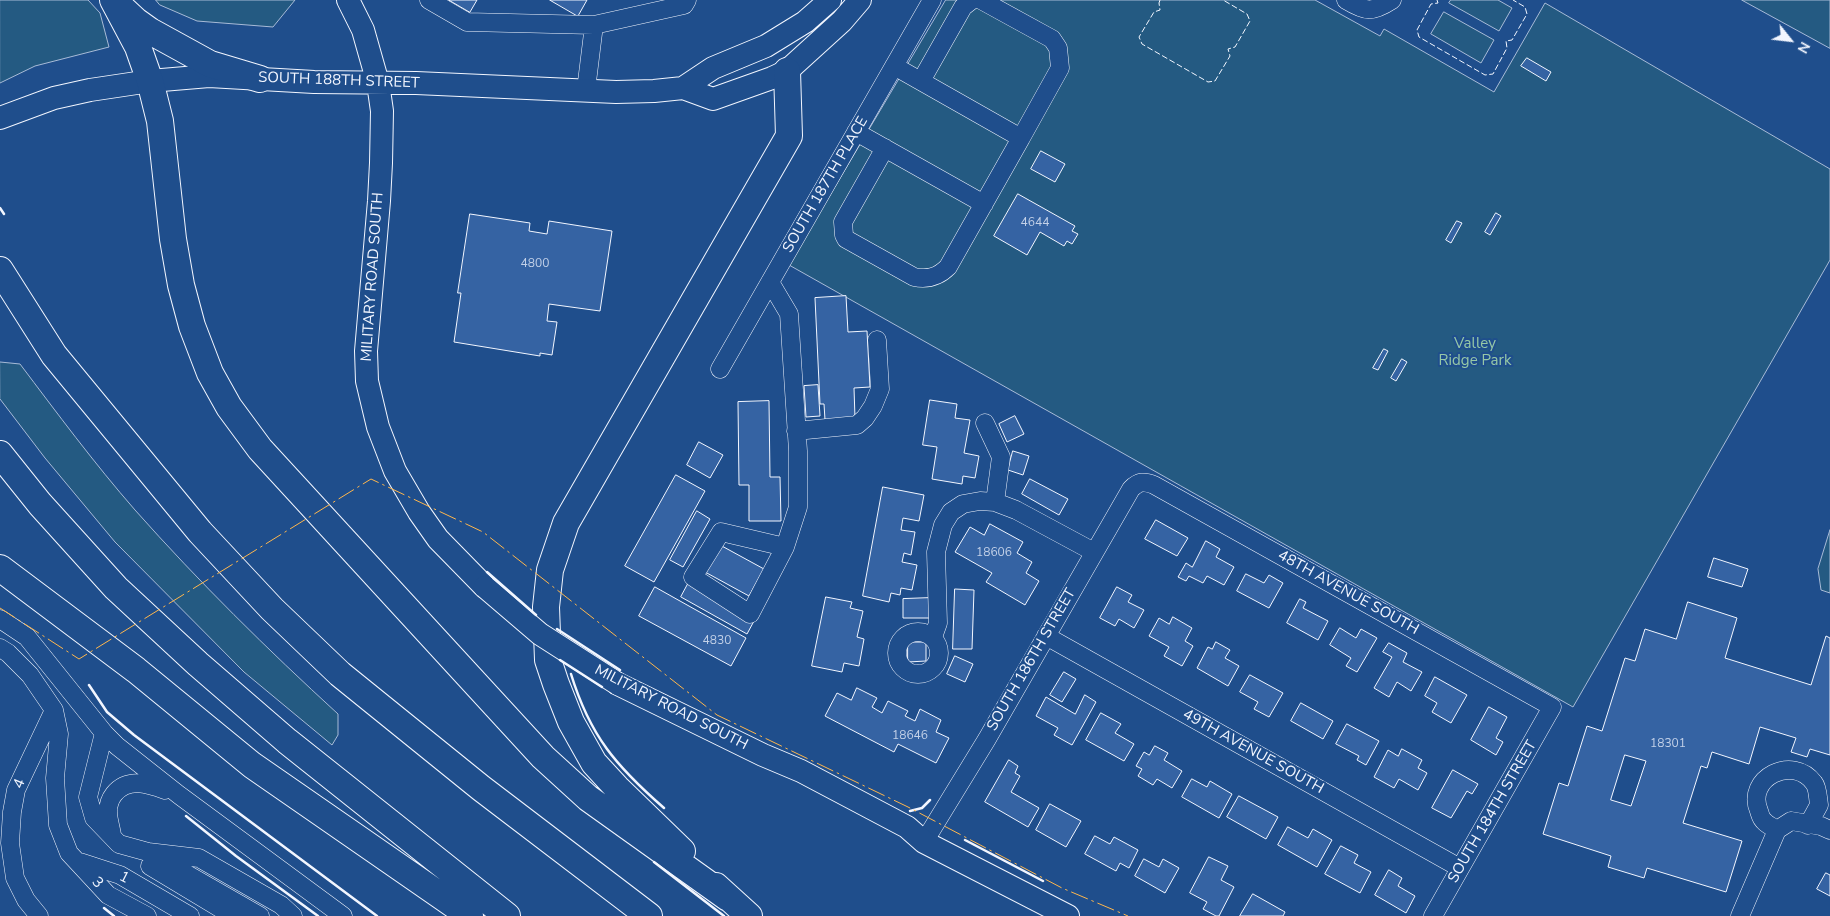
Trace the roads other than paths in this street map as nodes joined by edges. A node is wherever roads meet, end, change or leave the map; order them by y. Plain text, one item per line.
1 (114, 0) edge
2 (348, 0) edge
3 (430, 0) edge
4 (686, 0) edge
5 (830, 0) edge
6 (860, 0) edge
7 (932, 0) edge
8 (972, 0) edge
9 (981, 0) edge
10 (1346, 0) edge
11 (1392, 0) edge
12 (594, 25) junction
13 (894, 66) junction
14 (787, 71) junction
15 (260, 79) junction
16 (150, 81) junction
17 (921, 81) junction
18 (378, 83) junction
19 (683, 88) junction
20 (586, 90) junction
21 (0, 118) edge
22 (856, 132) junction
23 (1021, 138) junction
24 (885, 148) junction
25 (984, 204) junction
26 (0, 270) edge
27 (770, 282) junction
28 (877, 340) dead end
29 (720, 369) dead end
30 (985, 423) dead end
31 (796, 430) junction
32 (0, 454) edge
33 (1143, 481) joint
34 (995, 502) junction
35 (785, 547) junction
36 (1094, 552) junction
37 (0, 568) edge
38 (0, 619) edge
39 (1046, 636) junction
40 (933, 637) dead end
41 (0, 648) edge
42 (1552, 707) joint
43 (54, 710) junction
44 (104, 733) junction
45 (1822, 786) edge
46 (178, 794) junction
47 (1808, 825) junction
48 (1777, 830) junction
49 (1830, 830) edge
50 (924, 842) junction
51 (120, 844) junction
52 (148, 852) junction
53 (77, 861) junction
54 (1460, 868) junction
55 (124, 897) junction
56 (728, 898) junction
57 (166, 902) junction
58 (39, 916) edge
59 (131, 916) edge
60 (147, 916) edge
61 (190, 916) edge
62 (233, 916) edge
63 (260, 916) edge
64 (293, 916) edge
65 (343, 916) edge
66 (470, 916) edge
67 (507, 916) edge
68 (649, 916) edge
69 (749, 916) edge
70 (1068, 916) edge
71 (1433, 916) edge
72 (1740, 916) edge

1 - 15 highway
1 - 16 highway
2 - 18 main road, MILITARY ROAD SOUTH
3 - 12 street
4 - 12 street
5 - 19 main road, SOUTH 188TH STREET
6 - 14 main road, SOUTH 188TH STREET
7 - 13 street, SOUTH 187TH PLACE
8 - 17 street
9 - 23 street
10 - 11 street
12 - 20 street
13 - 17 street
13 - 22 street, SOUTH 187TH PLACE
14 - 19 main road, SOUTH 188TH STREET
14 - 56 highway
15 - 16 main road, SOUTH 188TH STREET
15 - 18 main road, SOUTH 188TH STREET
16 - 21 main road, SOUTH 188TH STREET
16 - 56 highway
17 - 23 street
18 - 20 main road, SOUTH 188TH STREET
18 - 50 main road, MILITARY ROAD SOUTH, bridge
19 - 20 main road, SOUTH 188TH STREET
22 - 24 street
22 - 27 street, SOUTH 187TH PLACE
23 - 25 street
24 - 25 street
24 - 25 street
26 - 68 highway
27 - 29 street, SOUTH 187TH PLACE
27 - 31 street
28 - 31 street
30 - 34 street
31 - 35 street
32 - 67 highway
33 - 36 street, SOUTH 186TH STREET
33 - 42 street, 48TH AVENUE SOUTH
34 - 36 street
34 - 40 street
35 - 35 street
36 - 39 street, SOUTH 186TH STREET
37 - 66 highway
38 - 44 street
39 - 50 street, SOUTH 186TH STREET
39 - 54 street, 49TH AVENUE SOUTH
41 - 43 street
42 - 54 street, SOUTH 184TH STREET
43 - 53 street, 3
43 - 58 street, 4
44 - 46 street
44 - 51 street
45 - 47 street
45 - 48 street
46 - 51 street
46 - 65 street
47 - 48 street
47 - 49 street
48 - 72 street
50 - 70 main road, MILITARY ROAD SOUTH
51 - 52 street
51 - 57 street
51 - 62 street
52 - 63 street
52 - 64 street
53 - 55 street, 3
53 - 57 street, 1
54 - 71 street, SOUTH 184TH STREET
55 - 57 street
55 - 59 street
55 - 60 street
56 - 69 highway
57 - 61 street, 1

